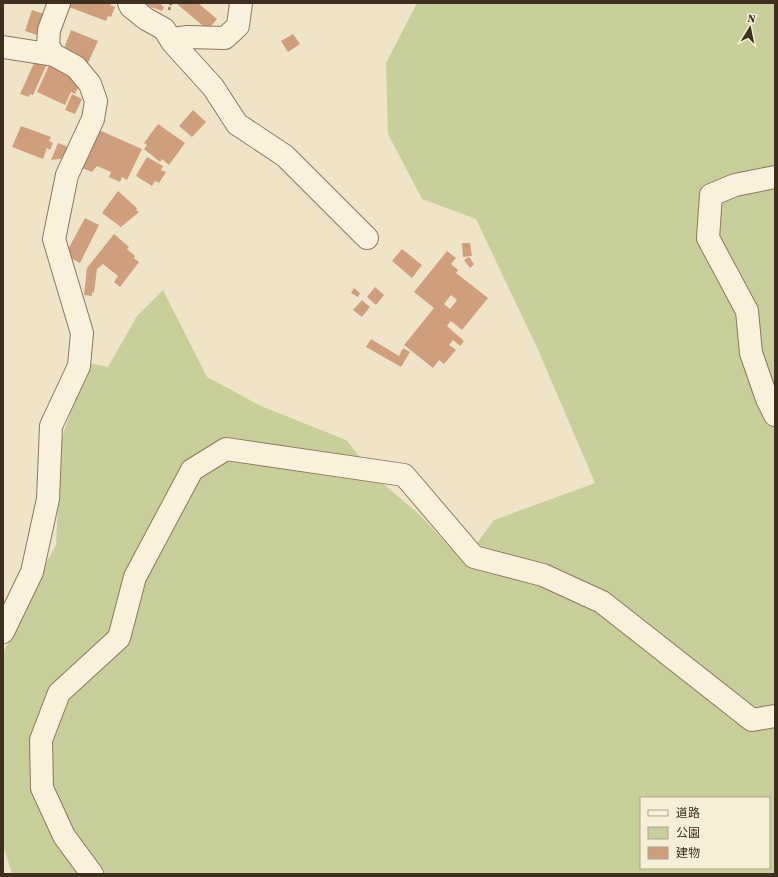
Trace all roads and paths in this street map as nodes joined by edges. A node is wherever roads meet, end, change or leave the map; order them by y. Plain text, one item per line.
1 (59, 3) edge
2 (129, 3) edge
3 (241, 3) edge
4 (171, 39) junction
5 (3, 47) edge
6 (54, 55) junction
7 (775, 177) edge
8 (367, 238) dead end
9 (775, 415) edge
10 (3, 632) edge
11 (775, 716) edge
12 (92, 874) edge

1 - 6 street
2 - 4 street
3 - 4 street
4 - 8 street
5 - 6 street
6 - 10 street
7 - 9 street
11 - 12 street

